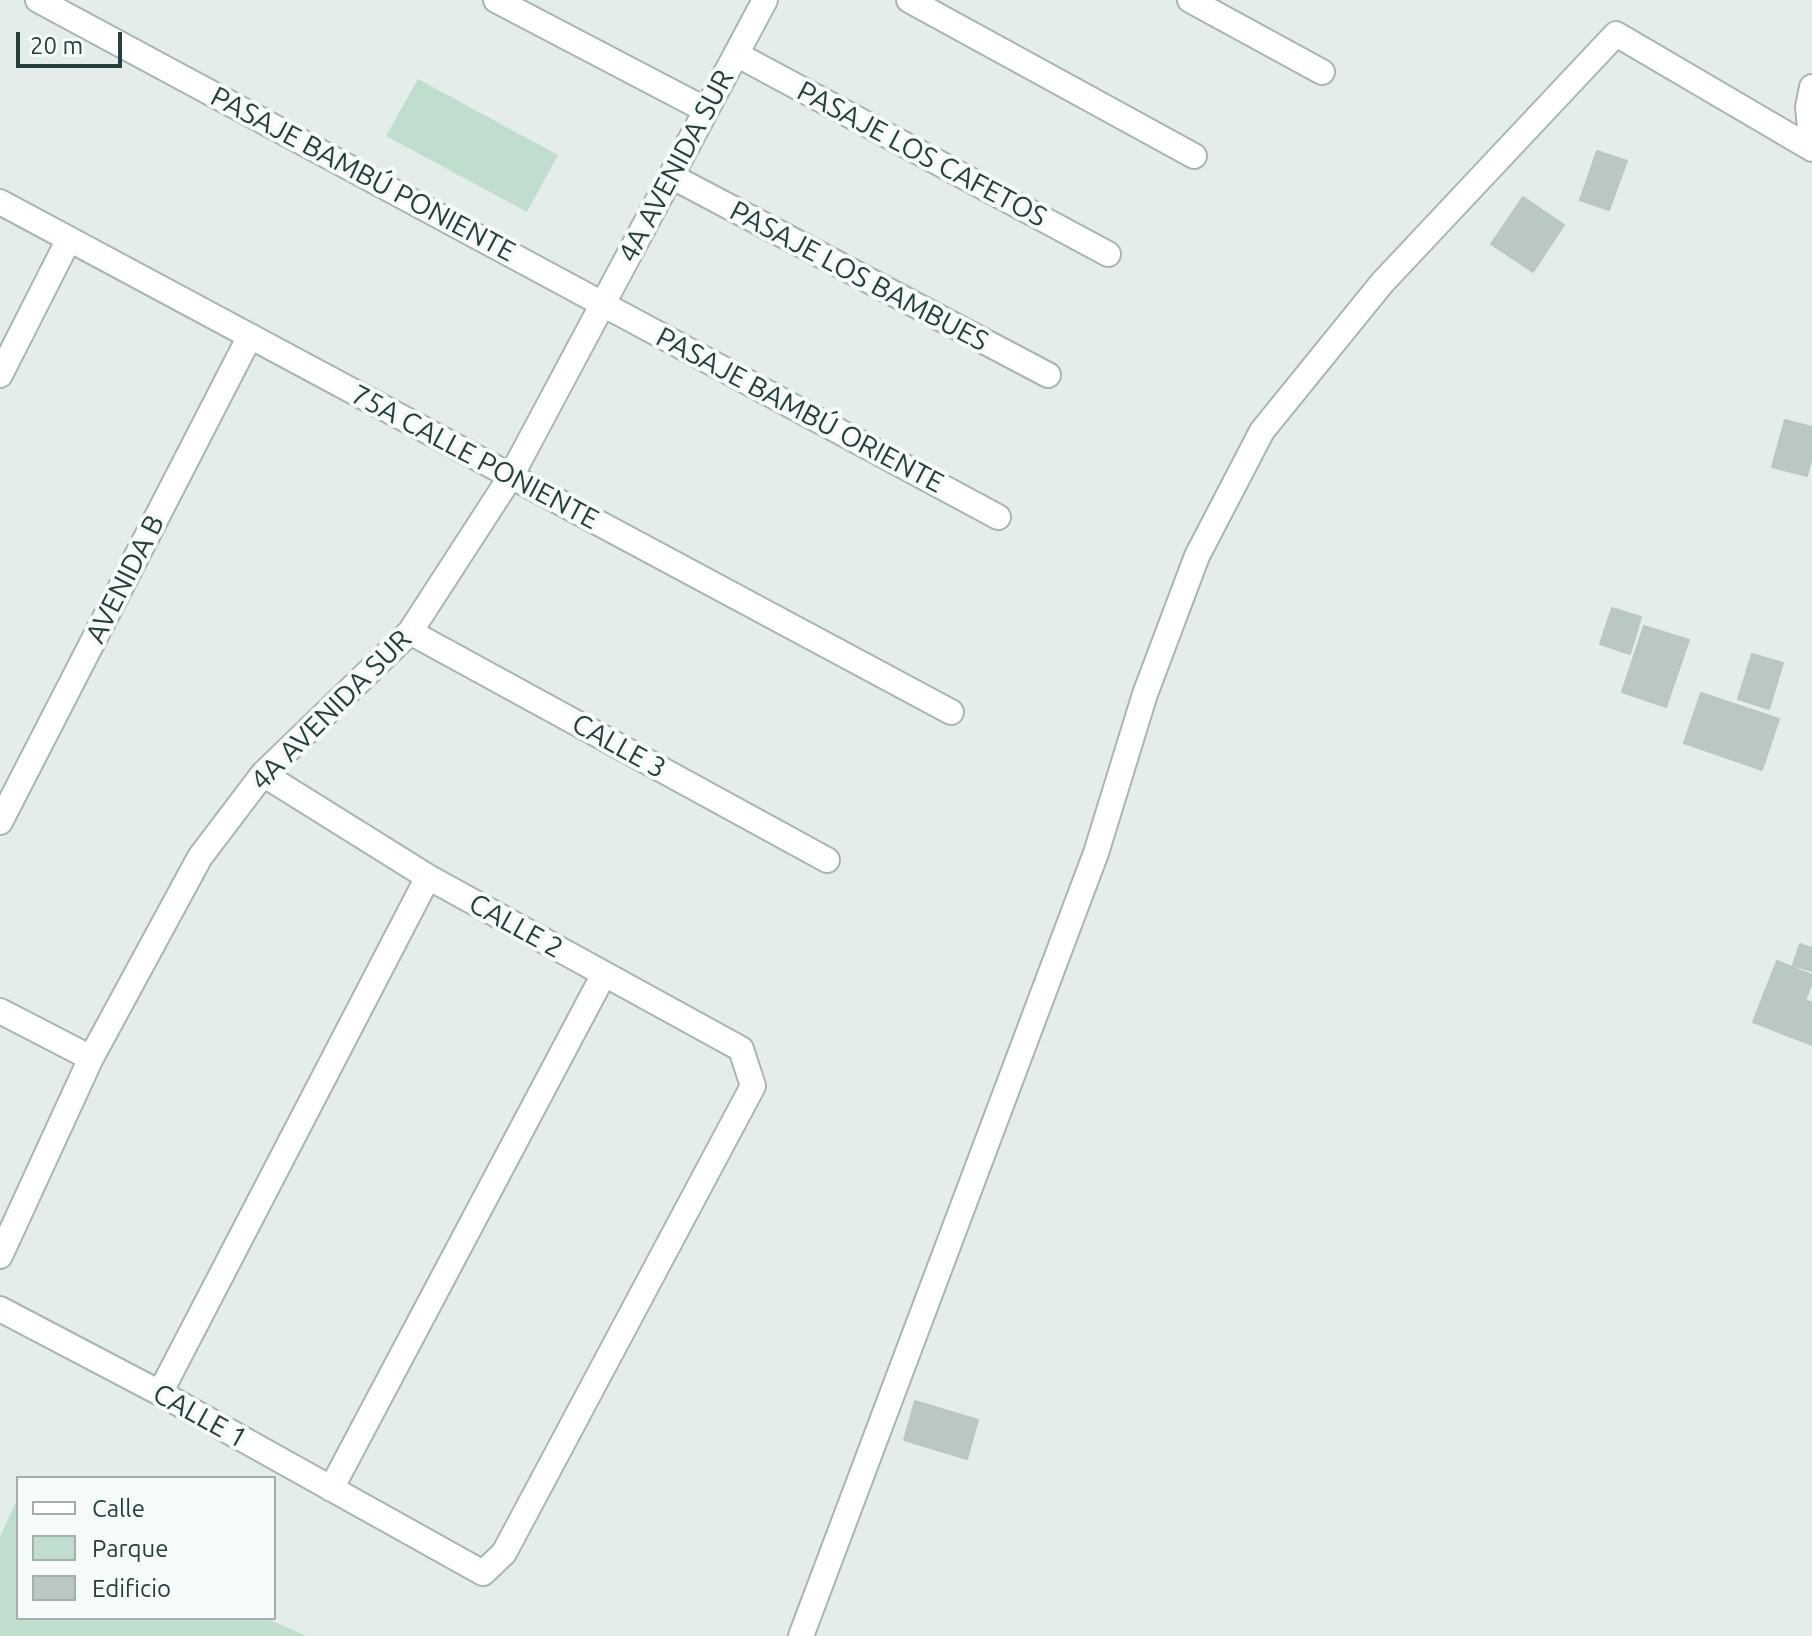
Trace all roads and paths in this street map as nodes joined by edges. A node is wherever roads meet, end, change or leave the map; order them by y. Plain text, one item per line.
1 (38, 0) edge
2 (496, 0) edge
3 (765, 0) edge
4 (909, 0) edge
5 (1190, 0) edge
6 (736, 54) junction
7 (1322, 72) dead end
8 (1812, 87) edge
9 (706, 110) junction
10 (1812, 149) edge
11 (1194, 156) dead end
12 (671, 176) junction
13 (0, 202) edge
14 (69, 239) junction
15 (1108, 254) dead end
16 (603, 303) junction
17 (250, 336) junction
18 (0, 375) edge
19 (1048, 375) dead end
20 (511, 476) junction
21 (998, 517) dead end
22 (410, 632) junction
23 (951, 712) dead end
24 (263, 774) junction
25 (0, 822) edge
26 (827, 860) dead end
27 (428, 877) junction
28 (604, 974) junction
29 (0, 1011) edge
30 (91, 1058) junction
31 (0, 1256) edge
32 (0, 1309) edge
33 (160, 1393) junction
34 (331, 1489) junction
35 (483, 1573) joint
36 (801, 1636) edge

1 - 16 street, PASAJE BAMBÚ PONIENTE
2 - 9 street
3 - 6 street, 4A AVENIDA SUR
4 - 11 street
5 - 7 street
6 - 9 street, 4A AVENIDA SUR
6 - 15 street, PASAJE LOS CAFETOS
8 - 10 street
9 - 12 street, 4A AVENIDA SUR
10 - 36 street
12 - 16 street, 4A AVENIDA SUR
12 - 19 street, PASAJE LOS BAMBUES
13 - 14 street, 75A CALLE PONIENTE
14 - 17 street, 75A CALLE PONIENTE
14 - 18 street
16 - 20 street, 4A AVENIDA SUR
16 - 21 street, PASAJE BAMBÚ ORIENTE
17 - 20 street, 75A CALLE PONIENTE
17 - 25 street, AVENIDA B
20 - 22 street, 4A AVENIDA SUR
20 - 23 street, 75A CALLE PONIENTE
22 - 24 street, 4A AVENIDA SUR
22 - 26 street, CALLE 3
24 - 27 street, CALLE 2
24 - 30 street, 4A AVENIDA SUR
27 - 28 street, CALLE 2
27 - 33 street
28 - 34 street
28 - 35 street, CALLE 2
29 - 30 street
30 - 31 street, 4A AVENIDA SUR
32 - 33 street, CALLE 1
33 - 34 street, CALLE 1
34 - 35 street, CALLE 1

